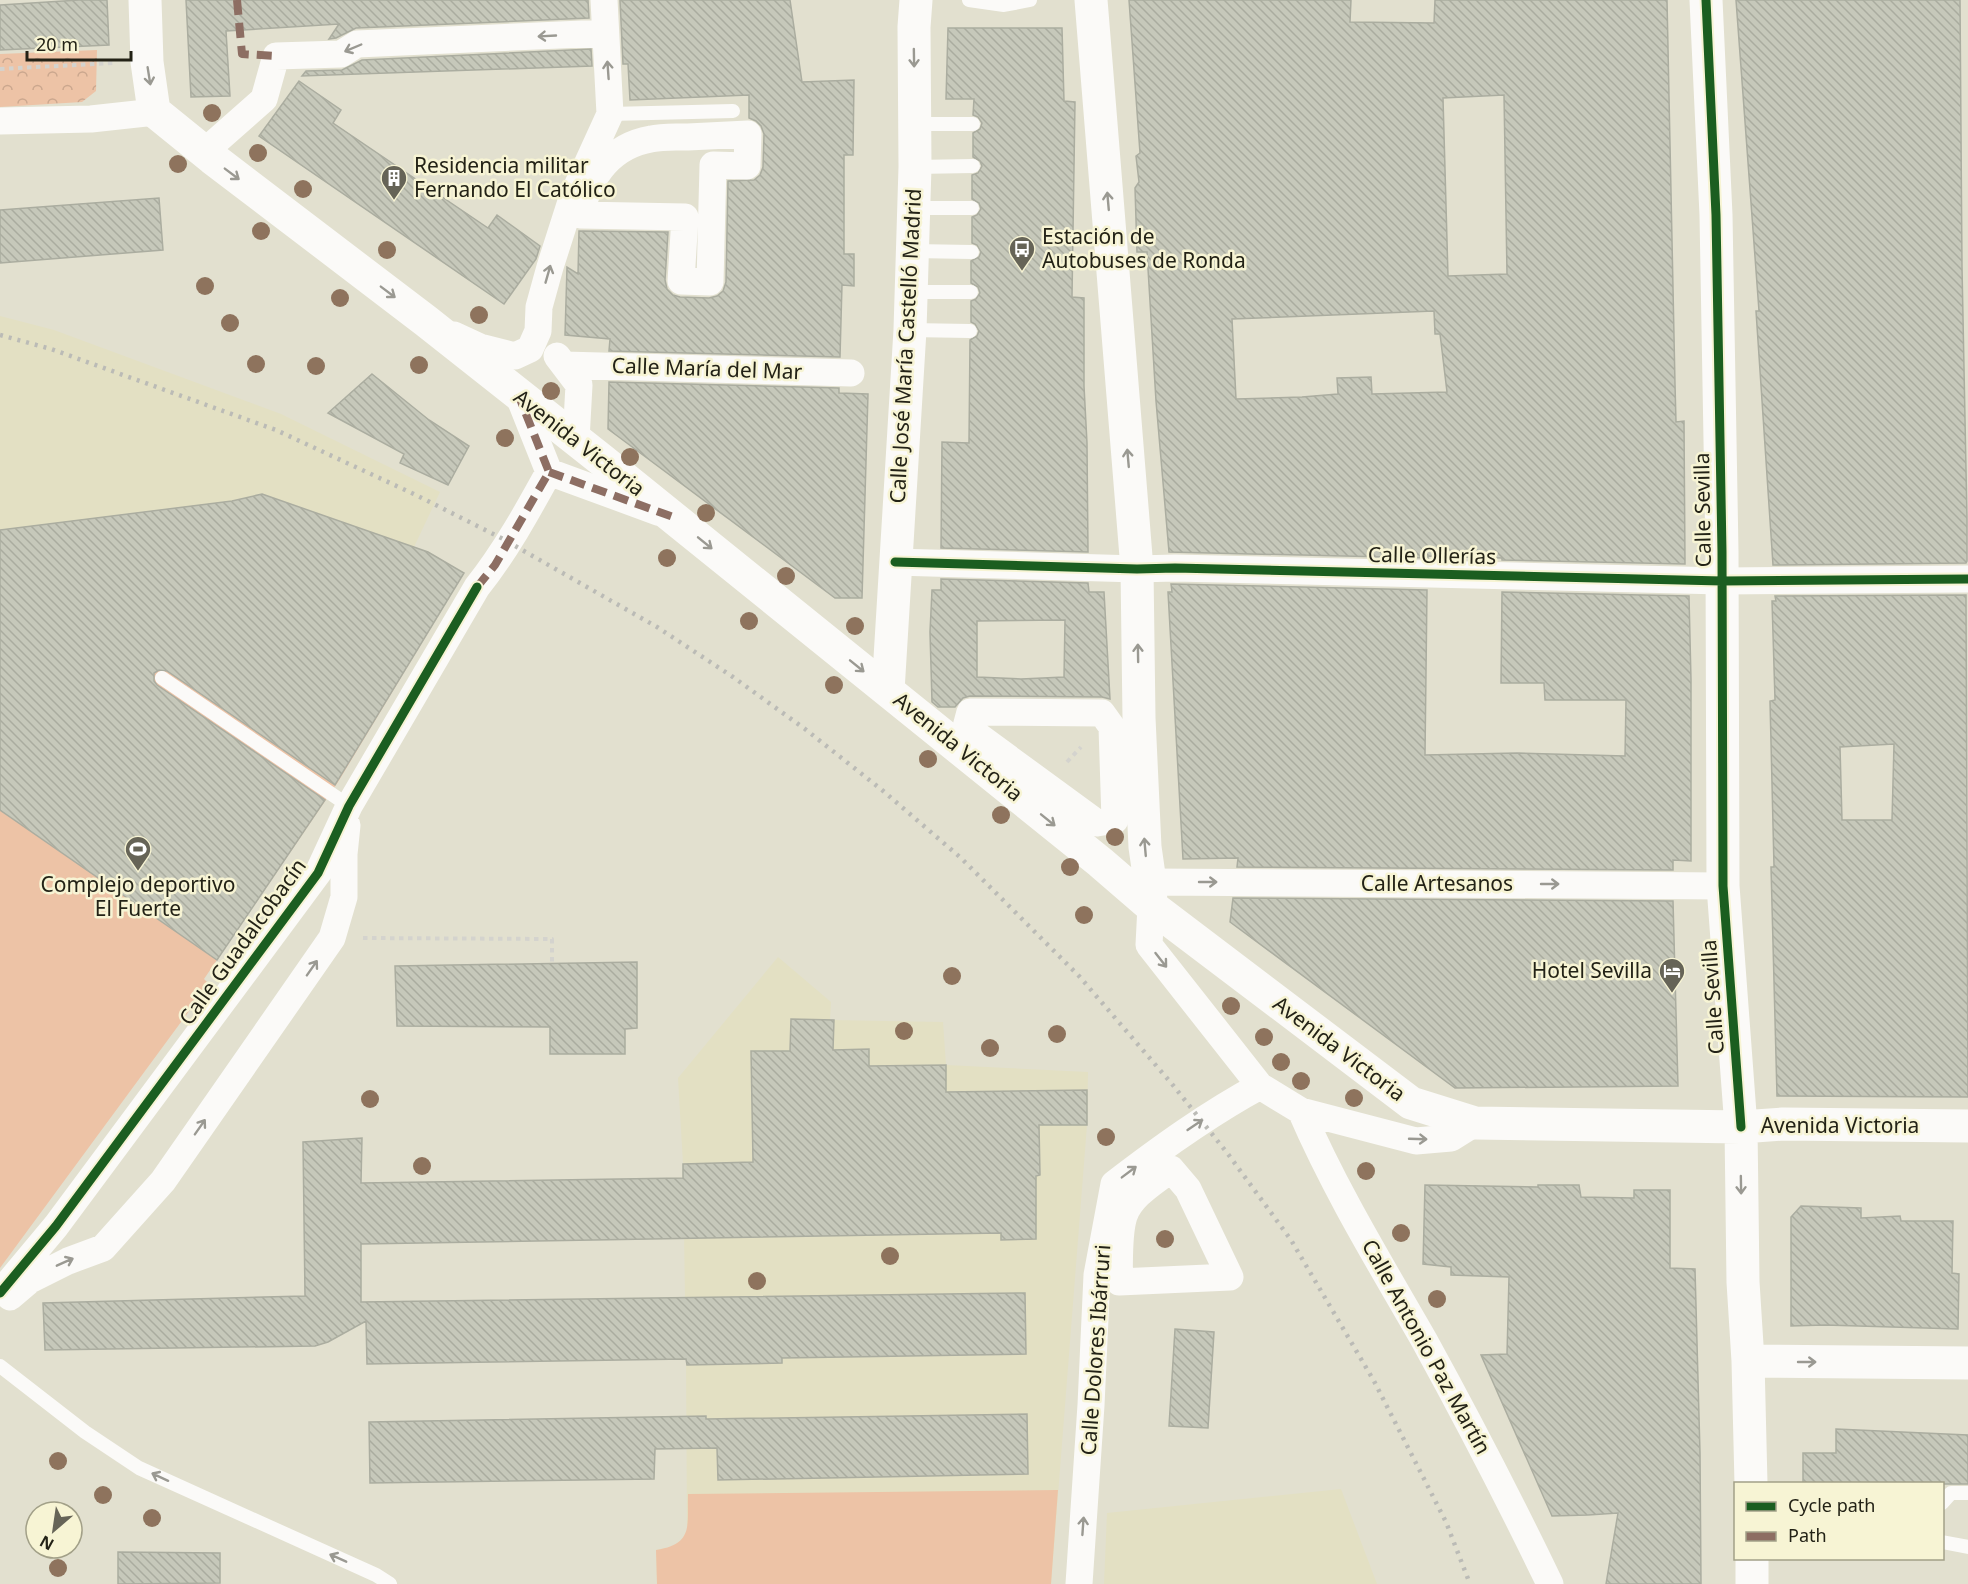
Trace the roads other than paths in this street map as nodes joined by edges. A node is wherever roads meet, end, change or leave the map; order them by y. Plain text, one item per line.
1 (145, 0) edge
2 (604, 0) edge
3 (916, 0) edge
4 (969, 0) edge
5 (1030, 0) edge
6 (1091, 0) edge
7 (1706, 0) edge
8 (605, 33) junction
9 (154, 111) junction
10 (733, 111) dead end
11 (610, 114) junction
12 (0, 121) edge
13 (916, 124) junction
14 (973, 124) dead end
15 (748, 134) joint
16 (204, 152) junction
17 (973, 166) dead end
18 (915, 167) junction
19 (913, 208) junction
20 (972, 208) dead end
21 (913, 251) junction
22 (972, 252) dead end
23 (911, 292) junction
24 (971, 292) dead end
25 (426, 321) junction
26 (910, 330) junction
27 (538, 331) junction
28 (970, 331) dead end
29 (564, 365) junction
30 (851, 373) dead end
31 (518, 394) junction
32 (576, 440) junction
33 (549, 472) junction
34 (673, 517) junction
35 (895, 562) junction
36 (1137, 569) junction
37 (1968, 579) edge
38 (1722, 581) junction
39 (162, 678) dead end
40 (888, 691) junction
41 (349, 806) junction
42 (1115, 820) joint
43 (1723, 886) junction
44 (1150, 894) junction
45 (1260, 1086) junction
46 (1411, 1103) junction
47 (1300, 1111) junction
48 (1475, 1123) junction
49 (1968, 1126) edge
50 (1741, 1127) junction
51 (1375, 1131) junction
52 (1230, 1277) joint
53 (0, 1293) edge
54 (0, 1306) edge
55 (1748, 1361) junction
56 (1968, 1363) edge
57 (0, 1366) edge
58 (1751, 1482) edge
59 (1968, 1493) edge
60 (1944, 1501) edge
61 (1944, 1542) edge
62 (1968, 1547) edge
63 (1752, 1560) edge
64 (390, 1584) edge
65 (1079, 1584) edge
66 (1550, 1584) edge
67 (1752, 1584) edge

1 -> 9 main road
2 - 8 street
3 -> 13 main road, Calle José María Castelló Madrid
4 - 5 lane
36 -> 6 main road
7 - 38 main road, Calle Sevilla
11 -> 8 street
8 -> 16 street
9 - 12 street
9 - 16 main road, Avenida Victoria
10 - 11 lane
27 -> 11 street
13 - 14 lane
13 - 18 main road, Calle José María Castelló Madrid
15 - 15 street
16 -> 25 main road, Avenida Victoria
17 - 18 lane
18 - 19 main road, Calle José María Castelló Madrid
19 - 20 lane
19 - 21 main road, Calle José María Castelló Madrid
21 - 22 lane
21 - 23 main road, Calle José María Castelló Madrid
23 - 24 lane
23 - 26 main road, Calle José María Castelló Madrid
25 - 27 street
25 - 31 main road, Avenida Victoria
26 - 28 lane
26 - 35 main road, Calle José María Castelló Madrid
27 - 29 street
29 - 30 street, Calle María del Mar
29 - 32 street
31 - 32 main road, Avenida Victoria
31 - 33 street
32 - 34 main road, Avenida Victoria
33 - 34 street
33 - 41 street, Calle Guadalcobacín
34 -> 40 main road, Avenida Victoria
35 - 36 street, Calle Ollerías
35 - 40 main road, Calle José María Castelló Madrid
36 - 38 street, Calle Ollerías
44 -> 36 main road
37 - 38 street, Calle Ollerías
38 - 43 main road, Calle Sevilla
39 - 41 lane
40 -> 44 main road, Avenida Victoria
41 - 53 street, Calle Guadalcobacín
54 -> 41 street, Calle Guadalcobacín
42 - 42 street
44 -> 43 street, Calle Artesanos
43 - 50 main road, Calle Sevilla
44 -> 45 street
44 - 46 main road, Avenida Victoria
45 - 47 street
65 -> 45 street, Calle Dolores Ibárruri
46 - 48 main road, Avenida Victoria
46 - 51 street
47 - 51 street
47 - 66 street, Calle Antonio Paz Martín
48 - 50 main road, Avenida Victoria
51 -> 48 street
49 - 50 main road, Avenida Victoria
50 -> 55 main road, Calle Sevilla
52 - 52 street
55 -> 56 main road
55 - 58 main road, Calle Sevilla
64 -> 57 lane
59 - 60 lane
61 - 62 lane
63 - 67 main road

